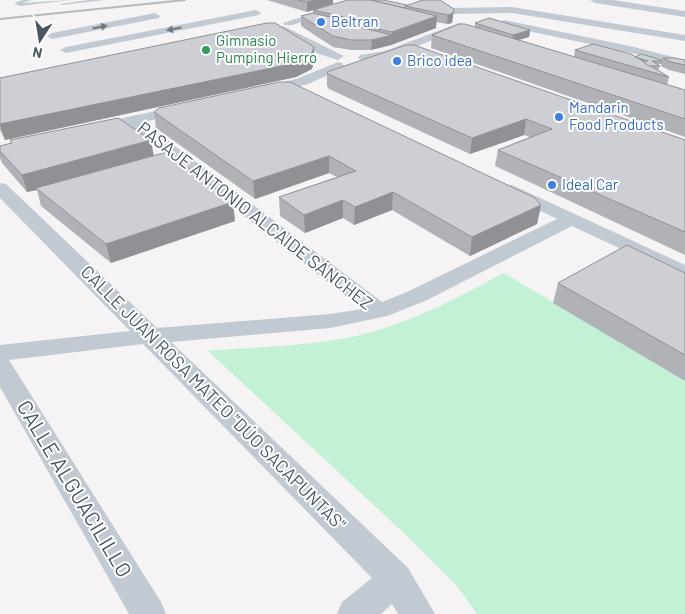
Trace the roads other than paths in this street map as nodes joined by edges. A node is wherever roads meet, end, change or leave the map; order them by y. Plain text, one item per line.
1 (30, 0) edge
2 (69, 0) edge
3 (103, 0) edge
4 (367, 0) edge
5 (595, 0) edge
6 (57, 1) edge
7 (242, 4) dead end
8 (438, 4) edge
9 (450, 11) junction
10 (200, 14) dead end
11 (165, 15) dead end
12 (684, 18) edge
13 (213, 21) junction
14 (473, 22) junction
15 (273, 23) junction
16 (666, 37) dead end
17 (685, 38) edge
18 (406, 47) junction
19 (66, 50) junction
20 (634, 50) junction
21 (424, 54) edge
22 (350, 61) junction
23 (78, 62) edge
24 (685, 64) edge
25 (294, 85) junction
26 (256, 93) edge
27 (312, 93) edge
28 (198, 106) edge
29 (131, 120) junction
30 (83, 131) edge
31 (500, 184) edge
32 (0, 188) edge
33 (572, 219) junction
34 (685, 273) edge
35 (379, 311) junction
36 (150, 336) junction
37 (0, 353) edge
38 (0, 365) edge
39 (396, 579) junction
40 (148, 614) edge
41 (355, 614) edge
42 (417, 614) edge

1 - 6 lane
2 - 6 lane
3 - 6 lane
4 - 15 street
5 - 12 street
7 - 15 street
8 - 9 street
9 - 14 street
9 - 17 street
10 - 13 street
19 -> 11 street
13 - 15 street
13 -> 19 street
14 - 18 street
14 - 20 street
15 - 22 street
16 - 20 street
18 - 21 street
18 - 22 street
19 - 23 street
20 - 24 street
22 - 25 street
25 - 26 street
25 - 27 street
28 - 29 street
29 - 30 street
29 - 35 street, PASAJE ANTONIO ALCAIDE SÁNCHEZ
31 - 33 street
32 - 36 street, CALLE JUAN ROSA MATEO "DÚO SACAPUNTAS"
33 - 34 street
33 - 35 street
35 - 36 street
36 - 37 street
36 - 39 street, CALLE JUAN ROSA MATEO "DÚO SACAPUNTAS"
38 - 40 street, CALLE ALGUACILILLO
39 - 41 street
39 - 42 street, CALLE JUAN ROSA MATEO "DÚO SACAPUNTAS"

